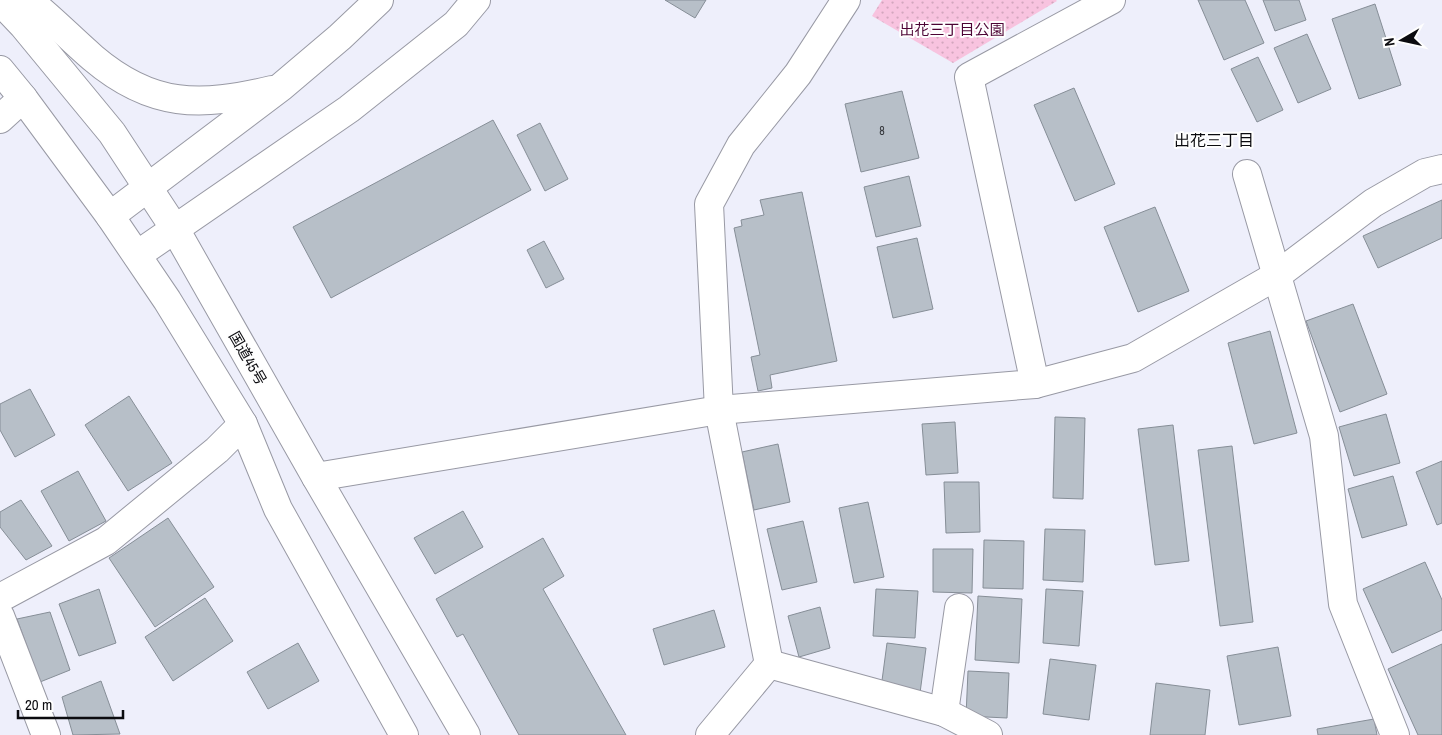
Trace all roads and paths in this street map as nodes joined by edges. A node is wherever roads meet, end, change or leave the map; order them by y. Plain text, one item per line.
1 (28, 0) edge
2 (379, 0) edge
3 (476, 0) edge
4 (846, 0) edge
5 (1111, 0) edge
6 (0, 1) edge
7 (0, 70) edge
8 (281, 87) junction
9 (23, 98) junction
10 (0, 119) edge
11 (1442, 169) edge
12 (1247, 174) dead end
13 (148, 186) junction
14 (110, 216) junction
15 (175, 229) junction
16 (137, 255) junction
17 (1276, 276) junction
18 (1034, 384) junction
19 (719, 410) junction
20 (243, 424) junction
21 (316, 477) junction
22 (0, 598) edge
23 (959, 608) dead end
24 (0, 616) edge
25 (770, 664) junction
26 (944, 712) junction
27 (46, 735) edge
28 (404, 735) edge
29 (466, 735) edge
30 (710, 735) edge
31 (988, 735) edge
32 (1395, 735) edge

1 - 8 main road
2 - 8 main road
3 - 15 main road
4 - 19 main road
5 - 18 main road
6 - 13 main road, 国道45号
7 - 9 main road
8 - 13 main road
9 - 10 main road
9 - 14 main road
11 - 17 main road
12 - 17 main road
13 - 14 main road
13 - 15 main road, 国道45号
14 - 16 main road
15 - 16 main road
15 - 21 main road, 国道45号
16 - 20 main road
17 - 18 main road
17 - 32 main road
18 - 19 main road
19 - 21 main road
19 - 25 main road
20 - 22 main road
20 - 28 main road
21 - 29 main road, 国道45号
23 - 26 main road
24 - 27 main road
25 - 26 main road
25 - 30 main road
26 - 31 main road

